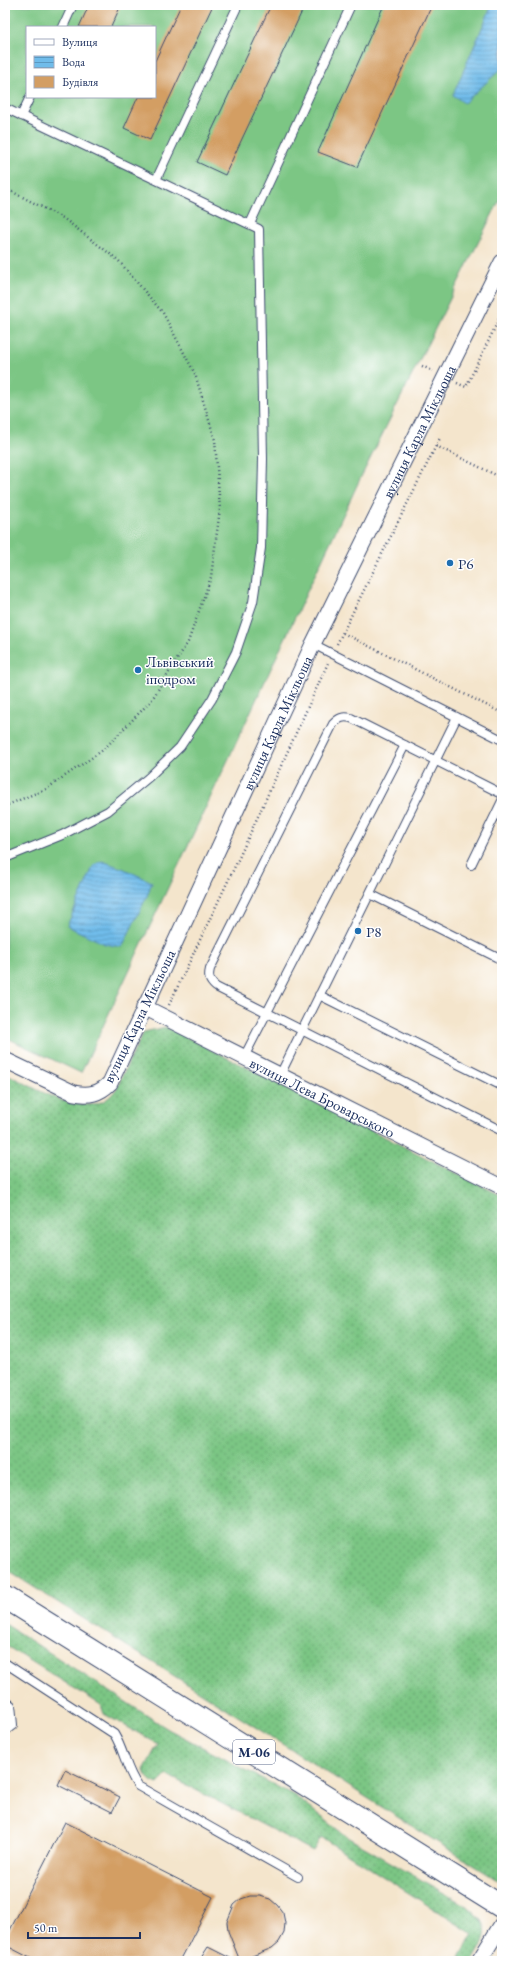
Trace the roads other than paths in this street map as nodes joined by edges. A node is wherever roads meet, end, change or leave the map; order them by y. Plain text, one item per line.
1 (73, 5) edge
2 (238, 5) edge
3 (351, 5) edge
4 (63, 26) edge
5 (30, 98) edge
6 (5, 108) edge
7 (21, 116) junction
8 (156, 180) junction
9 (250, 224) junction
10 (502, 262) edge
11 (313, 644) junction
12 (457, 717) junction
13 (502, 740) edge
14 (405, 745) junction
15 (436, 761) junction
16 (502, 794) edge
17 (502, 801) edge
18 (5, 858) edge
19 (471, 865) dead end
20 (370, 894) junction
21 (502, 960) edge
22 (319, 995) junction
23 (144, 1007) junction
24 (267, 1013) junction
25 (302, 1030) junction
26 (244, 1057) junction
27 (5, 1060) edge
28 (280, 1075) junction
29 (502, 1086) edge
30 (502, 1131) edge
31 (502, 1187) edge
32 (5, 1597) edge
33 (5, 1663) edge
34 (5, 1701) edge
35 (5, 1731) edge
36 (298, 1877) dead end
37 (502, 1907) edge
38 (502, 1924) edge
39 (479, 1961) edge

1 - 4 lane
2 - 8 lane
3 - 9 lane
5 - 7 lane
6 - 7 lane
7 - 8 lane
8 - 9 lane
9 - 18 lane
10 - 11 street, вулиця Карла Мікльоша
11 - 12 lane
11 - 23 street, вулиця Карла Мікльоша
12 - 13 lane
12 - 15 lane
14 - 15 lane
14 - 24 lane
14 - 24 lane
15 - 16 lane
15 - 20 lane
17 - 19 lane
20 - 21 lane
20 - 22 lane
22 - 25 lane
22 - 29 lane
23 - 26 street, вулиця Лева Броварського
23 - 27 street, вулиця Карла Мікльоша
24 - 25 lane
24 - 26 lane
25 - 28 lane
25 - 30 lane
26 - 28 street, вулиця Лева Броварського
28 - 31 street, вулиця Лева Броварського
32 - 37 highway, М-06
33 - 36 lane
34 - 35 lane
38 - 39 street

